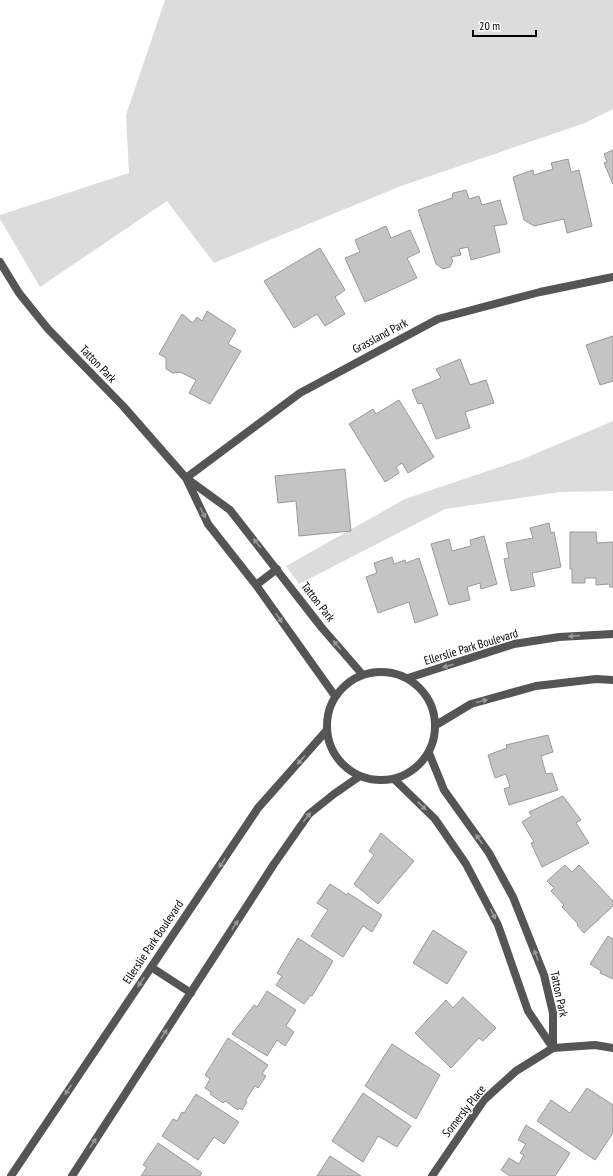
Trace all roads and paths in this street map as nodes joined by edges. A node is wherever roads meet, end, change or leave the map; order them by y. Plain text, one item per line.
1 (0, 262) edge
2 (613, 277) edge
3 (186, 478) junction
4 (277, 569) junction
5 (256, 585) junction
6 (613, 634) edge
7 (362, 674) junction
8 (408, 678) junction
9 (613, 680) edge
10 (335, 696) junction
11 (436, 725) junction
12 (327, 730) junction
13 (429, 753) junction
14 (360, 776) junction
15 (394, 779) junction
16 (151, 967) junction
17 (191, 992) junction
18 (553, 1048) junction
19 (613, 1048) edge
20 (11, 1176) edge
21 (72, 1176) edge
22 (432, 1176) edge

1 - 3 street, Tatton Park
2 - 3 street, Grassland Park
4 -> 3 street, Tatton Park
3 -> 5 street, Tatton Park
4 - 5 street
7 -> 4 street, Tatton Park
5 -> 10 street, Tatton Park
6 -> 8 street, Ellerslie Park Boulevard
7 - 8 street
7 - 10 street
8 - 11 street
11 -> 9 street
10 - 12 street
11 - 13 street
12 - 14 street
12 -> 16 street, Ellerslie Park Boulevard
13 - 15 street
18 -> 13 street, Tatton Park
14 - 15 street
17 -> 14 street
15 -> 18 street
16 - 17 street
16 -> 20 street, Ellerslie Park Boulevard
21 -> 17 street
18 - 19 street, Somersly Place
18 - 22 street, Somersly Place

